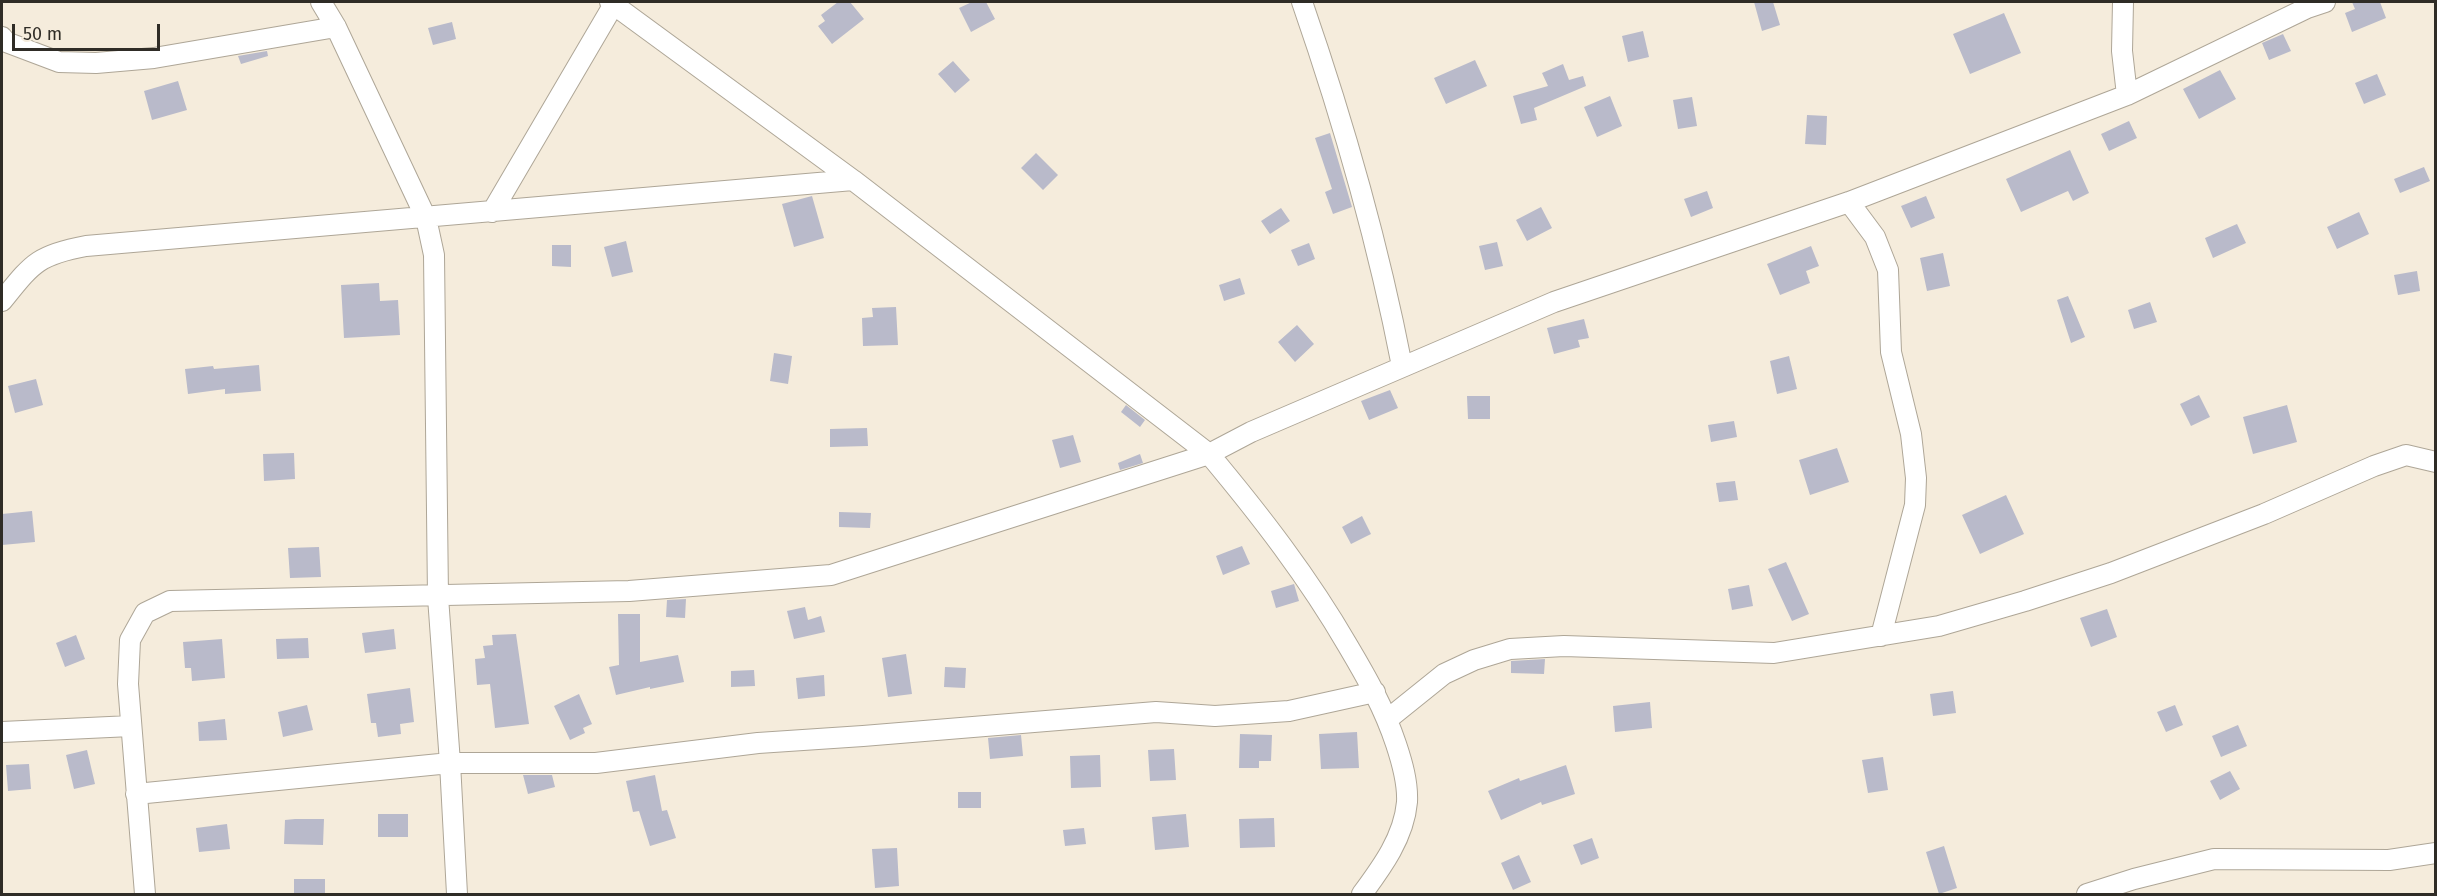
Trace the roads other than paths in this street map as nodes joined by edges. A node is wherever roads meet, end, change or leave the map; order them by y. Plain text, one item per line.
1 (321, 2) edge
2 (614, 2) edge
3 (1302, 2) edge
4 (2123, 2) edge
5 (2325, 2) edge
6 (336, 27) junction
7 (2, 37) edge
8 (2127, 95) junction
9 (853, 180) junction
10 (1850, 202) junction
11 (492, 212) junction
12 (426, 218) junction
13 (2, 301) edge
14 (1402, 366) junction
15 (1209, 454) junction
16 (2436, 462) edge
17 (438, 597) junction
18 (1881, 636) junction
19 (1375, 692) junction
20 (1388, 719) junction
21 (131, 726) junction
22 (2, 732) edge
23 (450, 763) junction
24 (136, 794) junction
25 (2436, 853) edge
26 (145, 894) edge
27 (457, 894) edge
28 (1362, 894) edge
29 (2087, 894) edge

1 - 6 street
2 - 9 street
2 - 11 street
3 - 14 street
4 - 8 street
5 - 8 street
6 - 7 street
6 - 12 street
8 - 10 street
9 - 11 street
9 - 15 street
10 - 14 street
10 - 18 street
11 - 12 street
12 - 13 street
12 - 17 street
14 - 15 street
15 - 17 street
15 - 19 street
16 - 18 street
17 - 21 street
17 - 23 street
18 - 20 street
19 - 20 street
19 - 23 street
20 - 28 street
21 - 22 street
21 - 24 street
23 - 24 street
23 - 27 street
24 - 26 street
25 - 29 street

